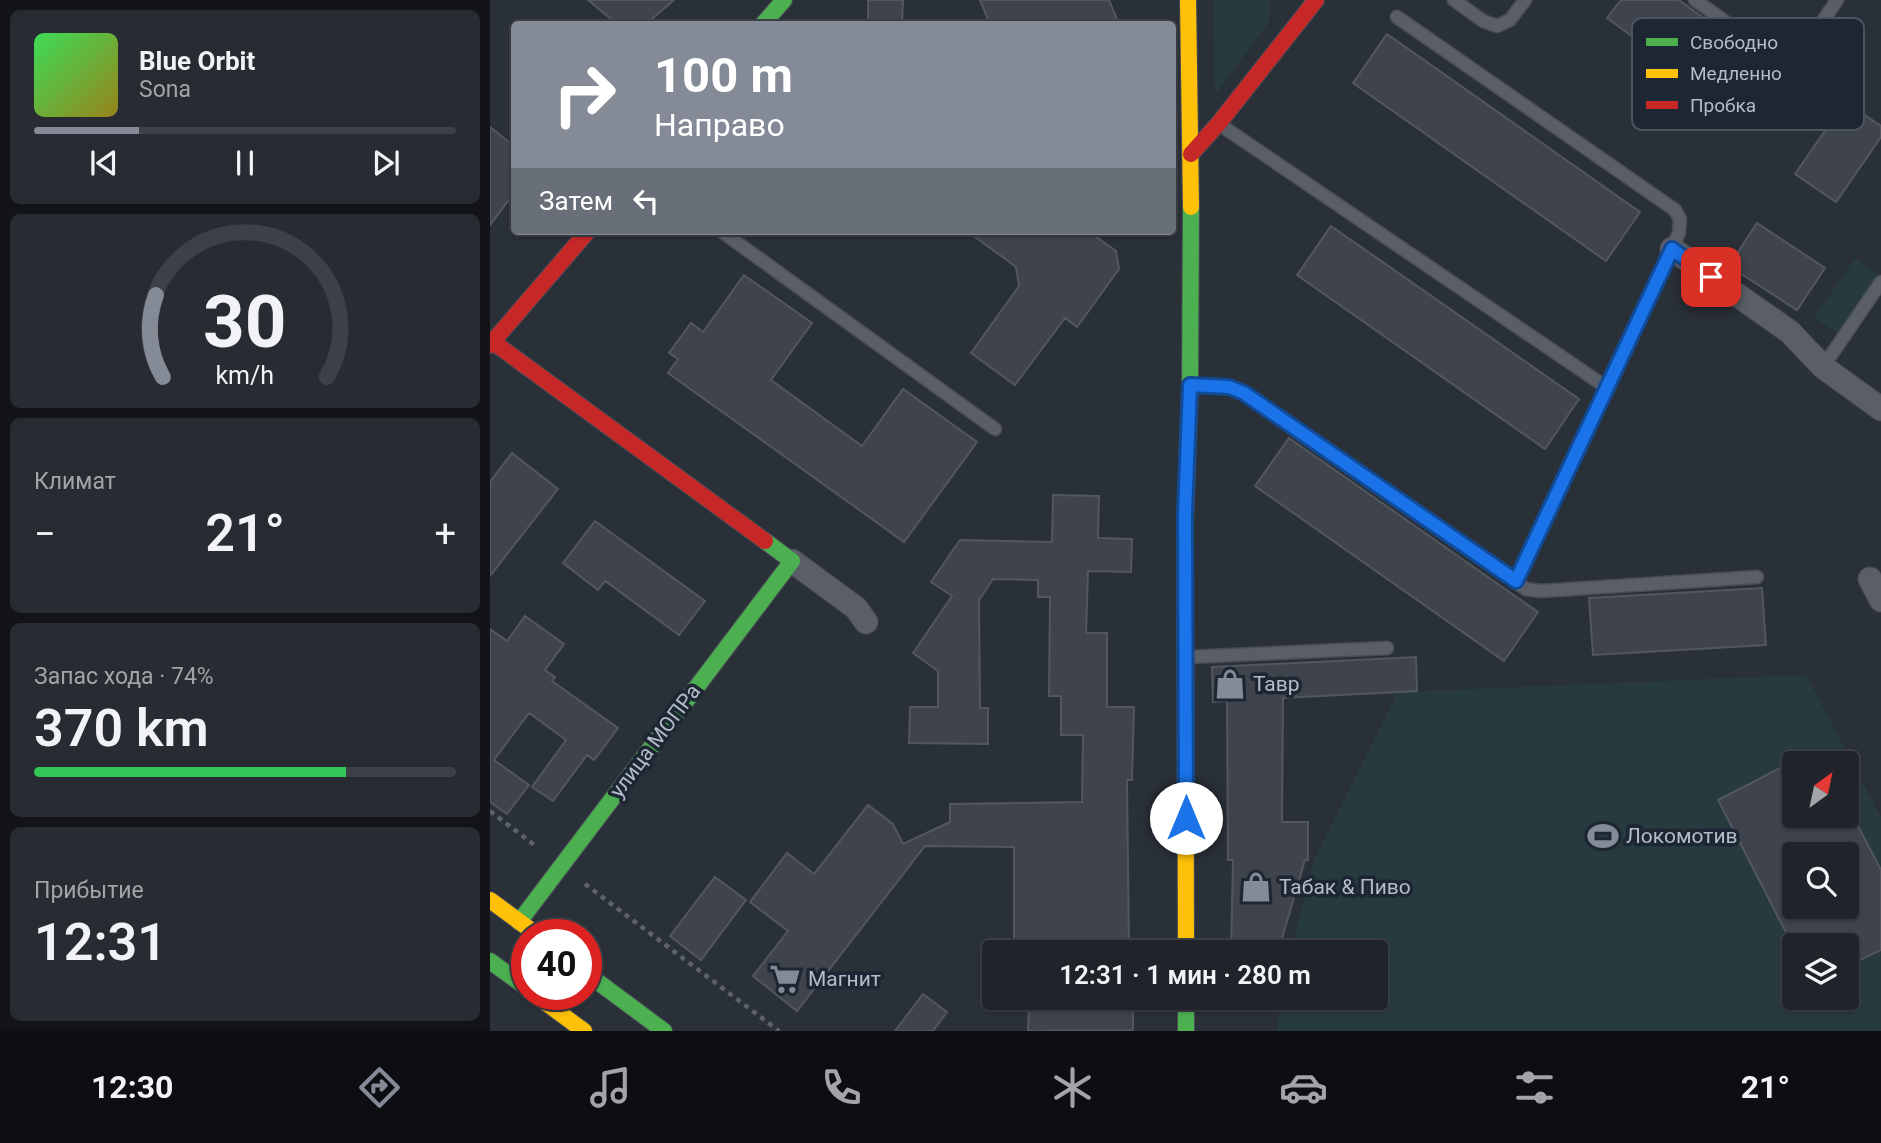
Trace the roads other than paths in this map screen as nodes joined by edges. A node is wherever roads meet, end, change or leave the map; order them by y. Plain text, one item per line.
1 (783, 0) edge
2 (1188, 0) edge
3 (1454, 0) edge
4 (1525, 0) edge
5 (1695, 0) edge
6 (1837, 0) edge
7 (1312, 1) edge
8 (1397, 17) dead end
9 (1720, 18) edge
10 (1825, 18) edge
11 (766, 21) edge
12 (1219, 124) junction
13 (1191, 154) junction
14 (585, 235) edge
15 (727, 235) edge
16 (1672, 249) junction
17 (1881, 282) edge
18 (491, 344) edge
19 (1823, 367) junction
20 (1190, 385) junction
21 (1606, 387) junction
22 (1881, 409) edge
23 (995, 429) dead end
24 (792, 561) junction
25 (1757, 577) dead end
26 (1870, 579) dead end
27 (1516, 581) junction
28 (1881, 600) edge
29 (866, 622) dead end
30 (1387, 648) dead end
31 (1186, 657) junction
32 (490, 900) edge
33 (515, 919) edge
34 (521, 919) edge
35 (1186, 940) edge
36 (490, 961) edge
37 (511, 976) edge
38 (602, 985) edge
39 (556, 1010) edge
40 (1186, 1010) edge
41 (584, 1031) edge
42 (664, 1031) edge
43 (1186, 1031) edge

1 - 11 street
2 - 13 street
3 - 4 lane
5 - 9 lane
6 - 10 lane
7 - 12 street
8 - 16 lane
12 - 13 street
12 - 21 lane
13 - 20 street
14 - 18 street
15 - 23 lane
16 - 19 street
16 - 21 lane
17 - 19 lane
18 - 24 street
19 - 22 street
20 - 27 lane
20 - 31 street
21 - 27 lane
24 - 29 street
24 - 34 street, улица МОПРа
25 - 27 lane
26 - 28 street
30 - 31 lane
31 - 35 street
32 - 33 street
36 - 37 street
38 - 42 street
39 - 41 street
40 - 43 street

